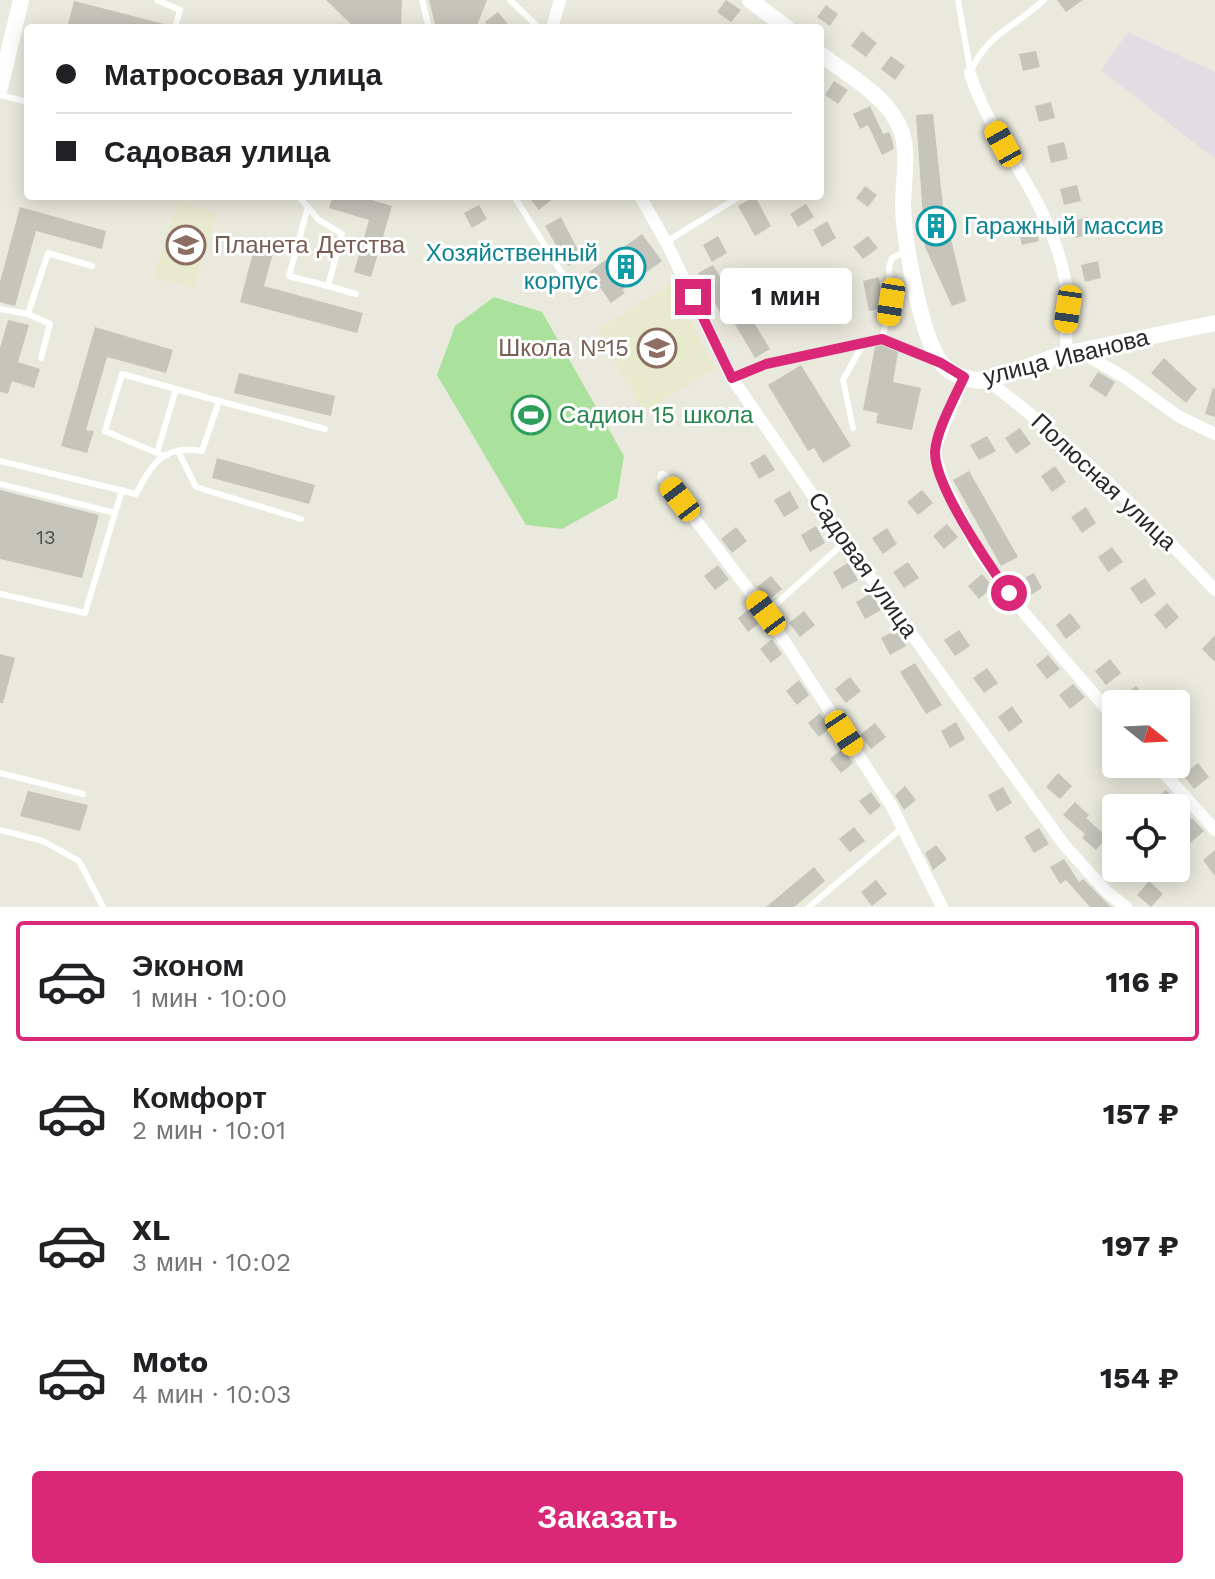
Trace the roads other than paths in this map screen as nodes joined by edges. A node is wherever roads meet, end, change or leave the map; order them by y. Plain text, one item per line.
1 (21, 0) edge
2 (157, 0) edge
3 (422, 0) edge
4 (510, 0) edge
5 (560, 0) edge
6 (750, 0) edge
7 (958, 0) edge
8 (1044, 0) edge
9 (176, 24) edge
10 (428, 24) edge
11 (535, 24) edge
12 (553, 24) edge
13 (782, 24) edge
14 (824, 57) edge
15 (970, 73) junction
16 (0, 88) edge
17 (0, 95) edge
18 (24, 101) edge
19 (302, 200) edge
20 (516, 200) edge
21 (642, 200) edge
22 (734, 200) edge
23 (308, 207) junction
24 (666, 242) junction
25 (908, 251) junction
26 (92, 266) dead end
27 (328, 286) junction
28 (573, 291) dead end
29 (356, 294) dead end
30 (0, 309) edge
31 (28, 314) junction
32 (1215, 323) edge
33 (882, 339) junction
34 (864, 342) junction
35 (1072, 352) junction
36 (41, 358) dead end
37 (941, 363) junction
38 (964, 377) junction
39 (732, 378) junction
40 (988, 381) junction
41 (176, 389) junction
42 (219, 401) junction
43 (853, 428) dead end
44 (325, 429) dead end
45 (1215, 434) edge
46 (178, 451) junction
47 (157, 453) junction
48 (166, 456) junction
49 (0, 461) edge
50 (663, 477) dead end
51 (0, 484) edge
52 (122, 490) junction
53 (115, 513) junction
54 (301, 519) dead end
55 (845, 542) junction
56 (1215, 590) edge
57 (0, 594) edge
58 (766, 613) junction
59 (1102, 704) edge
60 (0, 773) edge
61 (1169, 778) edge
62 (83, 794) dead end
63 (902, 828) junction
64 (0, 830) edge
65 (1215, 830) edge
66 (103, 907) edge
67 (810, 907) edge
68 (942, 907) edge
69 (1126, 907) edge

1 - 16 street
2 - 9 lane
3 - 10 lane
4 - 11 lane
5 - 12 street
6 - 13 street
7 - 15 lane
8 - 15 lane
14 - 25 street
15 - 35 street
17 - 18 lane
19 - 23 lane
20 - 28 lane
21 - 24 street, Садовая улица
22 - 24 lane
23 - 27 lane
23 - 27 lane
24 - 39 street, Садовая улица
25 - 33 lane
25 - 37 street
26 - 31 lane
27 - 29 lane
30 - 31 lane
31 - 36 lane
32 - 35 street, улица Иванова
33 - 34 lane
33 - 37 lane
34 - 39 lane
34 - 43 lane
35 - 40 street, улица Иванова
35 - 45 street
37 - 38 street
38 - 40 street, улица Иванова
38 - 59 street
39 - 55 street, Садовая улица
40 - 56 street, Полюсная улица
41 - 42 lane
41 - 47 lane
41 - 47 lane
42 - 44 lane
42 - 46 lane
46 - 48 lane
46 - 54 lane
47 - 48 lane
48 - 52 lane
49 - 52 lane
50 - 58 street
51 - 53 lane
52 - 53 lane
53 - 57 lane
55 - 58 lane
55 - 69 street, Садовая улица
58 - 63 street
60 - 62 lane
61 - 65 street
63 - 67 lane
63 - 68 street
64 - 66 lane

